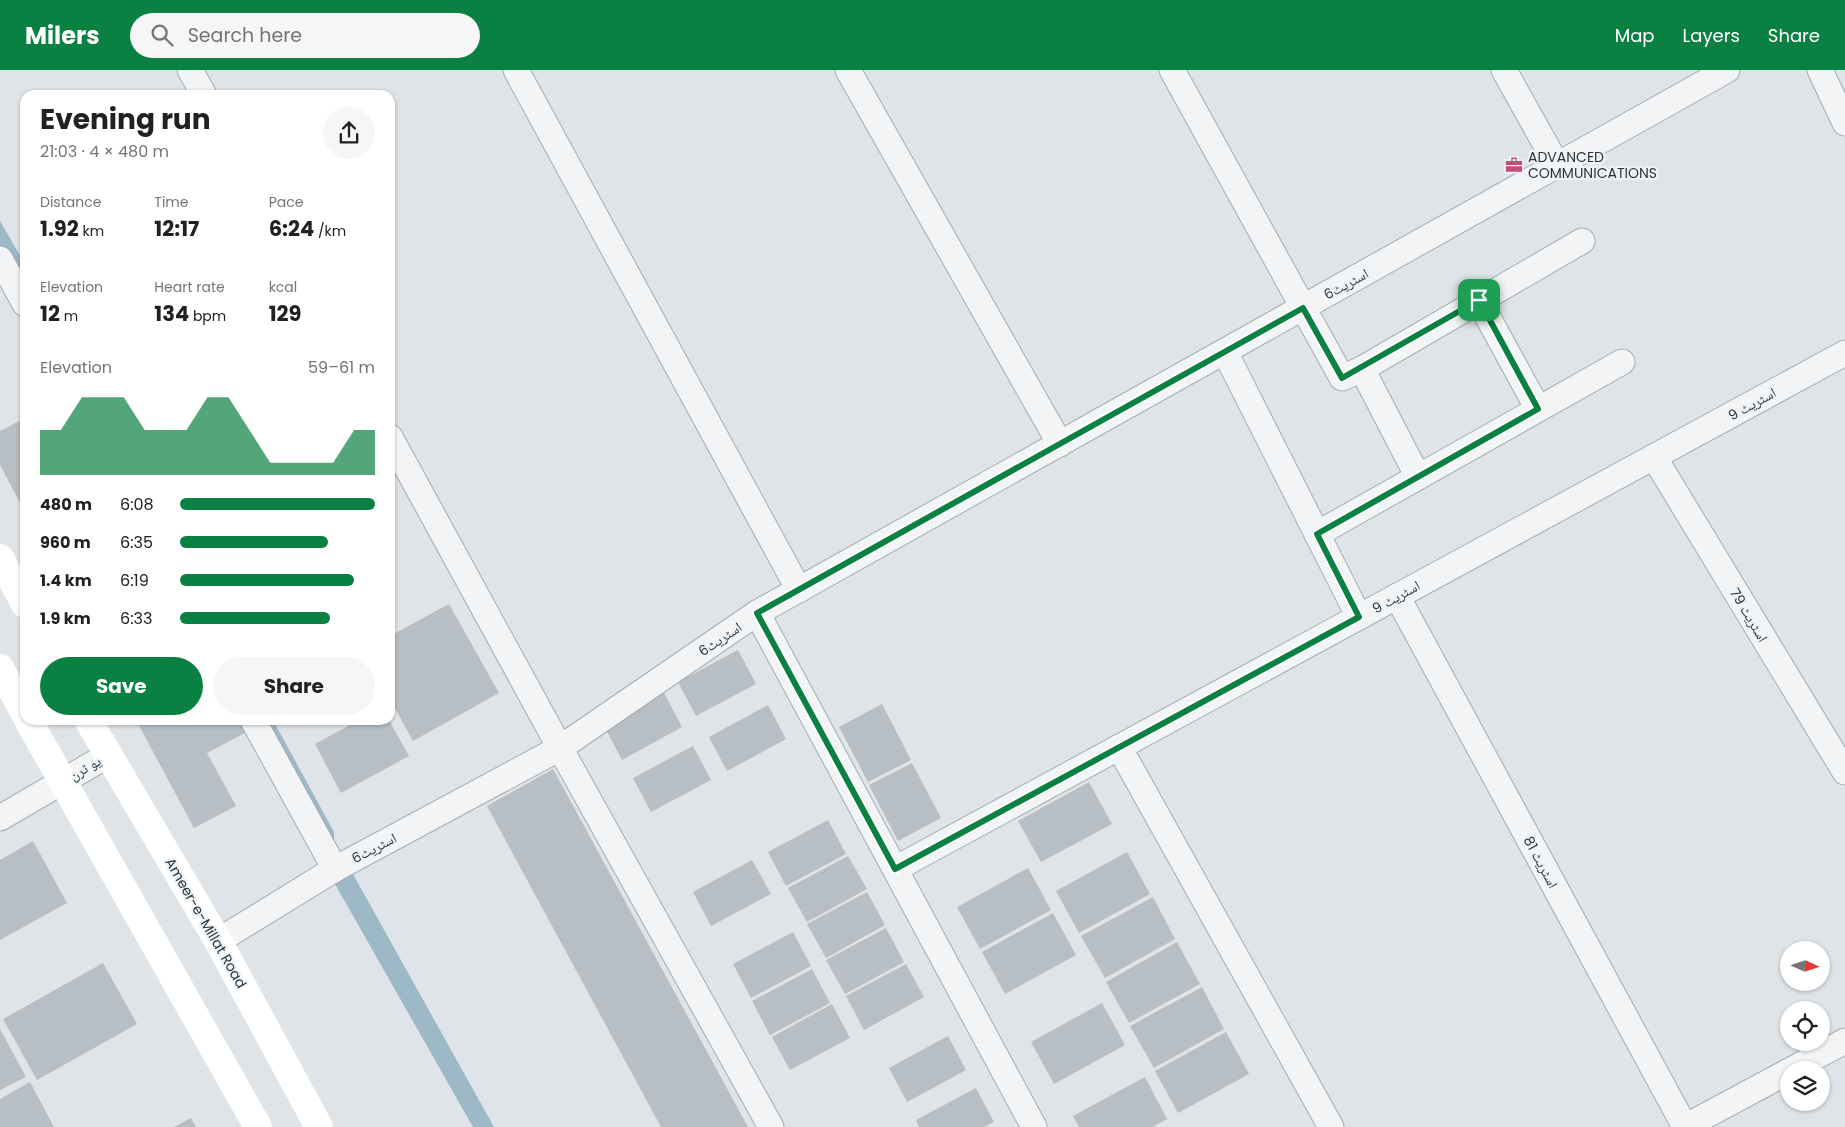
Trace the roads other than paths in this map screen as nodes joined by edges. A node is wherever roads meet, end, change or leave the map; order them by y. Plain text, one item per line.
1 (190, 70) edge
2 (516, 70) edge
3 (848, 70) edge
4 (1172, 70) edge
5 (1504, 70) edge
6 (1727, 70) edge
7 (1820, 70) edge
8 (201, 90) edge
9 (1845, 123) edge
10 (1557, 166) junction
11 (1582, 241) dead end
12 (0, 259) edge
13 (20, 295) edge
14 (1479, 300) junction
15 (1303, 308) junction
16 (1225, 352) junction
17 (1845, 353) edge
18 (1622, 362) dead end
19 (1362, 368) junction
20 (1538, 409) junction
21 (1060, 444) junction
22 (395, 446) edge
23 (1654, 457) junction
24 (1418, 477) junction
25 (1317, 534) junction
26 (0, 558) edge
27 (799, 590) junction
28 (20, 595) edge
29 (1397, 596) junction
30 (757, 613) junction
31 (1359, 617) junction
32 (0, 668) edge
33 (20, 705) edge
34 (31, 725) edge
35 (91, 725) edge
36 (256, 725) edge
37 (1119, 747) junction
38 (560, 748) junction
39 (108, 755) junction
40 (1845, 772) edge
41 (61, 782) junction
42 (0, 818) edge
43 (335, 869) junction
44 (895, 869) junction
45 (218, 941) junction
46 (1845, 1041) edge
47 (1807, 1061) edge
48 (1780, 1075) edge
49 (258, 1127) edge
50 (319, 1127) edge
51 (771, 1127) edge
52 (1034, 1127) edge
53 (1332, 1127) edge
54 (1685, 1127) edge

1 - 8 street
2 - 27 street
3 - 21 street
4 - 15 street
5 - 10 street
6 - 10 street, اسٹریٹ6
7 - 9 street
10 - 15 street, اسٹریٹ6
11 - 14 street
12 - 13 street
14 - 19 street
14 - 20 street
15 - 16 street, اسٹریٹ6
15 - 19 street
16 - 21 street, اسٹریٹ6
16 - 25 street
17 - 23 street, اسٹریٹ 9
18 - 20 street
19 - 24 street
20 - 24 street
21 - 27 street, اسٹریٹ6
22 - 38 street
23 - 29 street, اسٹریٹ 9
23 - 40 street, اسٹریٹ 79
24 - 25 street
25 - 31 street
26 - 28 main road
27 - 30 street, اسٹریٹ6
29 - 31 street, اسٹریٹ 9
29 - 54 street, اسٹریٹ 81
30 - 38 street, اسٹریٹ6
30 - 44 street
31 - 37 street, اسٹریٹ 9
32 - 33 main road
34 - 41 main road
35 - 39 main road, Ameer-e-Millat Road
36 - 43 street
37 - 44 street, اسٹریٹ 9
37 - 53 street
38 - 43 street, اسٹریٹ6
38 - 51 street
39 - 41 street, یو ٹرن
39 - 45 main road, Ameer-e-Millat Road
41 - 42 street, یو ٹرن
41 - 49 main road
43 - 45 street, اسٹریٹ6
44 - 52 street
45 - 50 main road, Ameer-e-Millat Road
46 - 47 street
48 - 54 street

